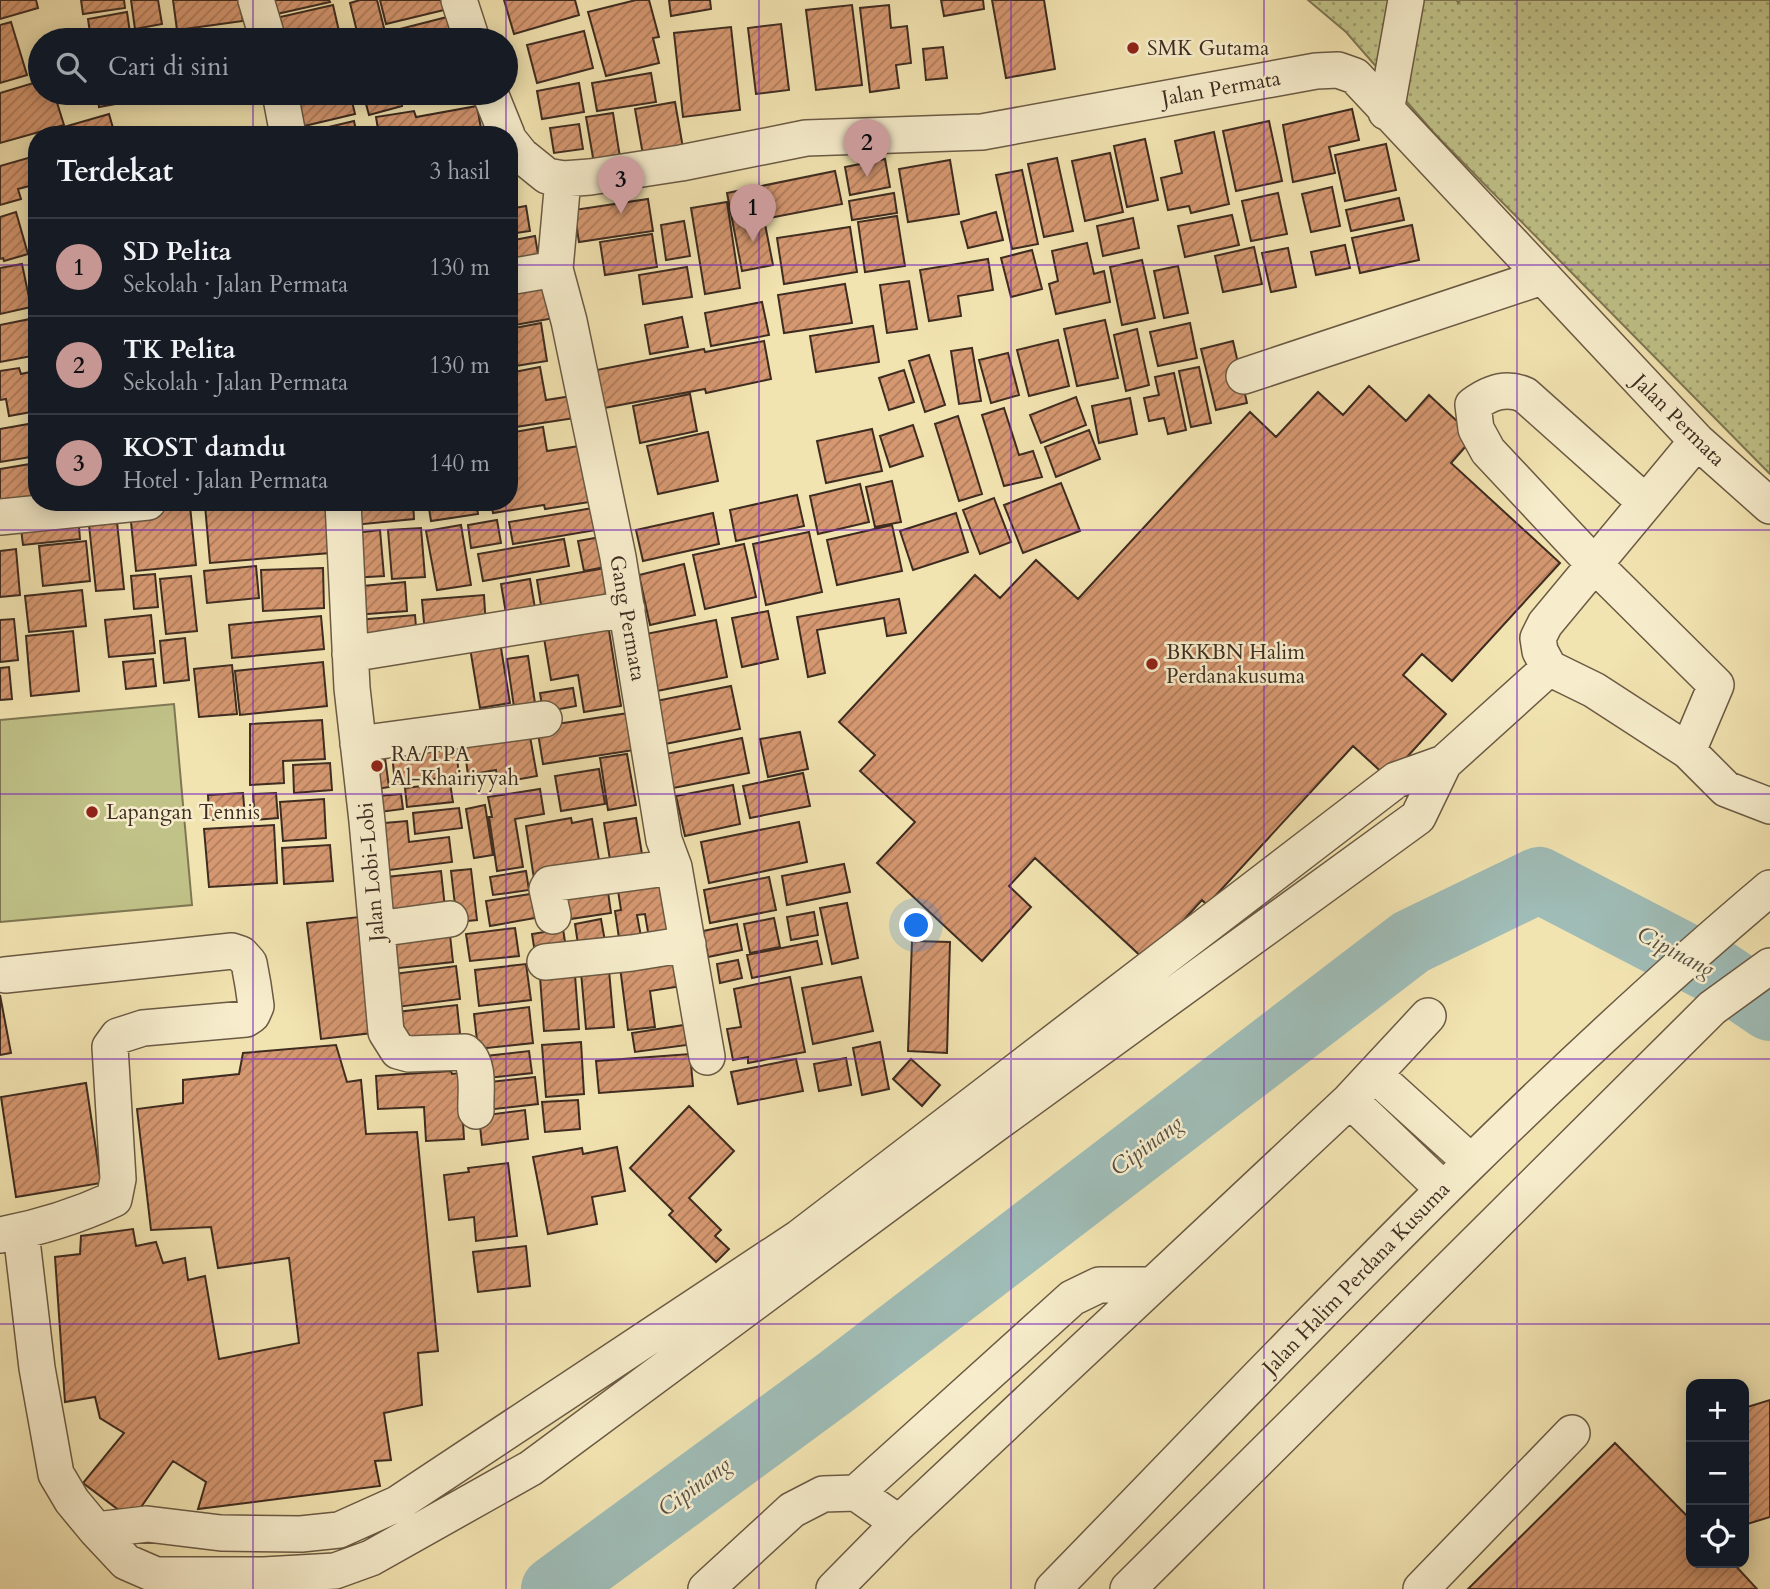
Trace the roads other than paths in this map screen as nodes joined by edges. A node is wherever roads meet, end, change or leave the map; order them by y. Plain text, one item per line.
1 (256, 0) edge
2 (459, 0) edge
3 (1406, 0) edge
4 (264, 28) edge
5 (468, 28) edge
6 (282, 105) edge
7 (496, 105) edge
8 (1386, 112) junction
9 (286, 126) edge
10 (504, 126) edge
11 (518, 150) edge
12 (563, 179) junction
13 (555, 269) junction
14 (518, 275) edge
15 (1542, 277) junction
16 (1244, 376) dead end
17 (1697, 441) junction
18 (1645, 502) junction
19 (1770, 506) edge
20 (59, 511) edge
21 (343, 511) edge
22 (0, 517) edge
23 (1593, 563) junction
24 (627, 609) junction
25 (350, 654) junction
26 (1549, 668) junction
27 (544, 719) dead end
28 (358, 744) junction
29 (1688, 751) junction
30 (1770, 806) edge
31 (674, 867) junction
32 (1770, 888) edge
33 (553, 916) dead end
34 (450, 919) dead end
35 (377, 929) junction
36 (688, 944) junction
37 (545, 962) dead end
38 (1769, 967) edge
39 (5, 975) dead end
40 (1429, 1016) dead end
41 (707, 1057) dead end
42 (1375, 1075) junction
43 (1350, 1100) junction
44 (476, 1111) dead end
45 (983, 1115) junction
46 (1471, 1162) junction
47 (1443, 1189) junction
48 (10, 1234) edge
49 (1152, 1285) junction
50 (1572, 1433) dead end
51 (856, 1493) junction
52 (899, 1523) junction
53 (96, 1530) junction
54 (706, 1589) edge
55 (834, 1589) edge
56 (1053, 1589) edge
57 (1128, 1589) edge
58 (1421, 1589) edge

1 - 4 street
2 - 5 street
3 - 8 street
6 - 9 street
7 - 10 street
8 - 12 street, Jalan Permata
8 - 15 street, Jalan Permata
11 - 12 street, Jalan Permata
12 - 13 street, Gang Permata
13 - 14 street
13 - 24 street, Gang Permata
15 - 16 street
15 - 17 street, Jalan Permata
17 - 18 street
17 - 19 street, Jalan Permata
18 - 23 street
18 - 23 street
20 - 22 street
21 - 25 street, Jalan Lobi-Lobi
23 - 26 street
23 - 29 street
24 - 25 street
24 - 31 street, Gang Permata
25 - 28 street, Jalan Lobi-Lobi
26 - 29 street
26 - 45 street
27 - 28 street
28 - 35 street, Jalan Lobi-Lobi
29 - 30 street
31 - 33 street
31 - 36 street, Gang Permata
32 - 46 street, Jalan Halim Perdana Kusuma
34 - 35 street
35 - 44 street, Jalan Lobi-Lobi
36 - 37 street
36 - 41 street, Gang Permata
38 - 57 street
39 - 48 street
40 - 42 street
42 - 43 street
42 - 46 street
43 - 47 street
43 - 49 street
45 - 53 street
45 - 53 street
46 - 47 street, Jalan Halim Perdana Kusuma
47 - 56 street, Jalan Halim Perdana Kusuma
48 - 53 street
49 - 51 street
49 - 52 street
50 - 58 street
51 - 52 street
51 - 54 street
52 - 55 street

